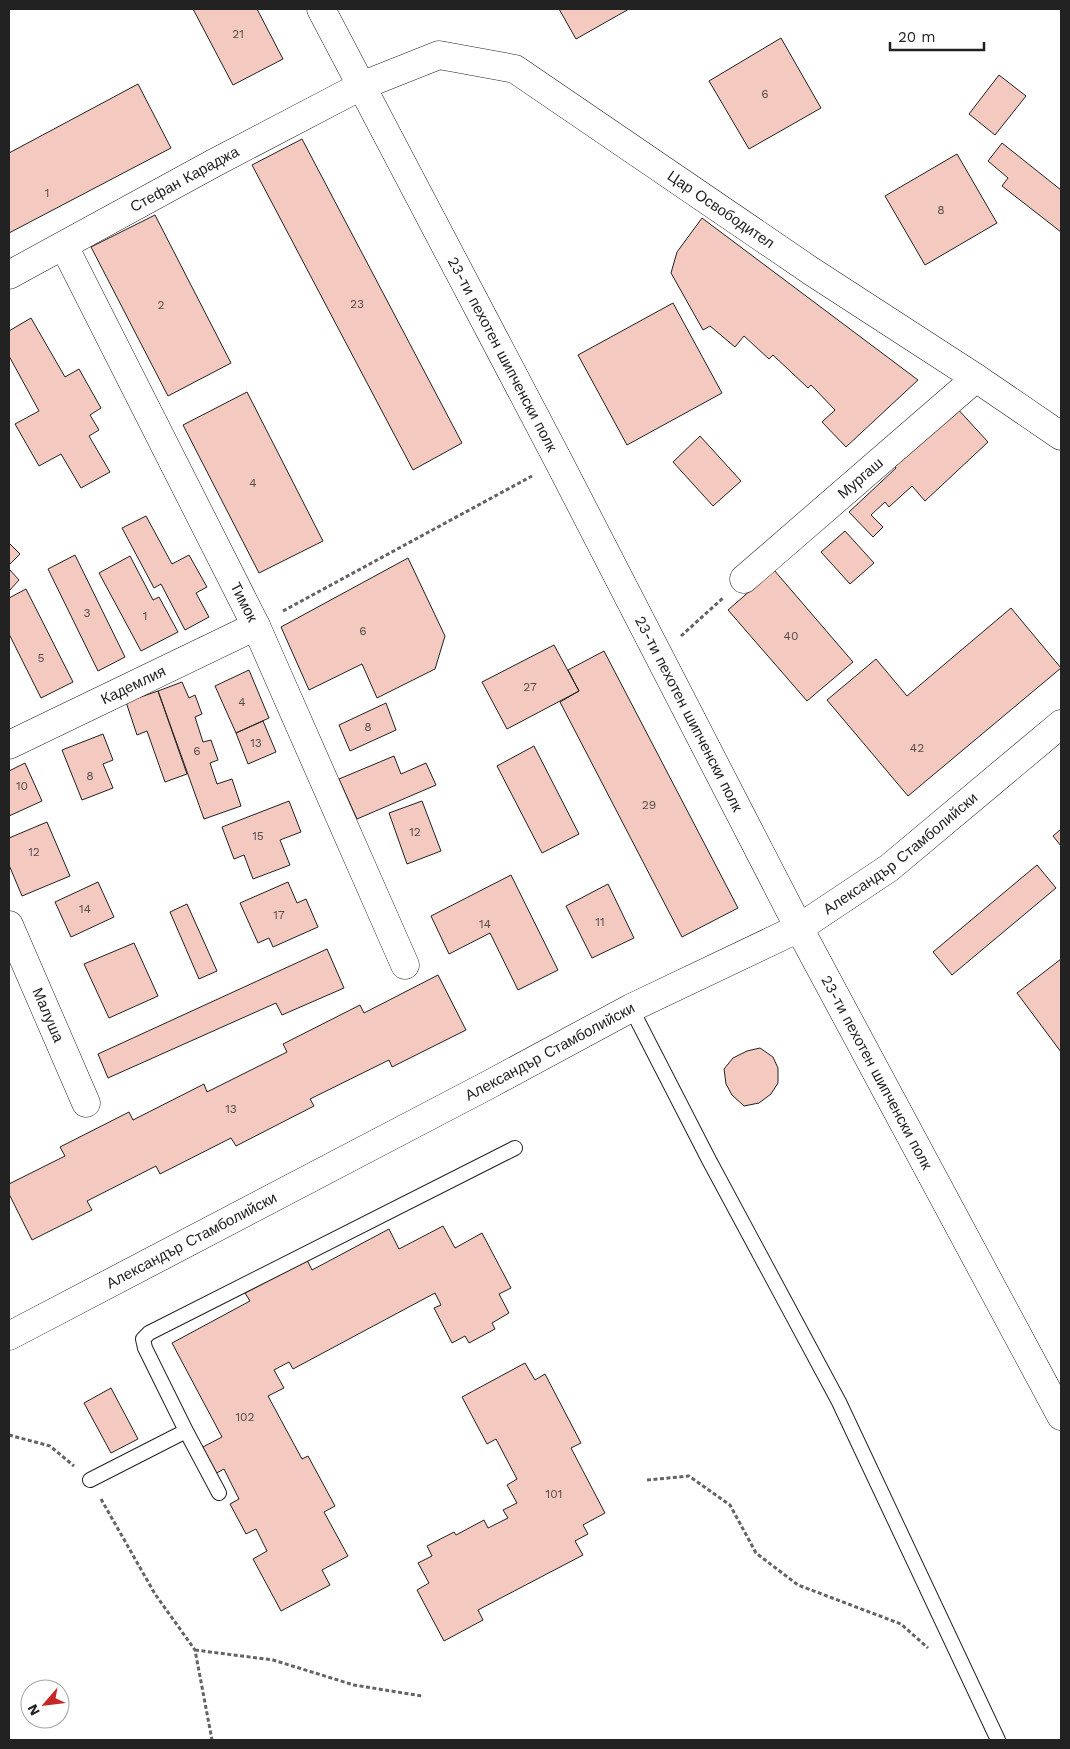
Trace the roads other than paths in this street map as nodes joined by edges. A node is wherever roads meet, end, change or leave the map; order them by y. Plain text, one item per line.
1 (321, 9) edge
2 (361, 86) junction
3 (64, 246) junction
4 (9, 275) edge
5 (976, 378) junction
6 (1061, 436) edge
7 (744, 579) road end
8 (256, 626) junction
9 (1061, 724) edge
10 (9, 744) edge
11 (9, 926) edge
12 (799, 928) junction
13 (405, 966) dead end
14 (631, 1008) junction
15 (86, 1103) dead end
16 (515, 1148) dead end
17 (9, 1336) edge
18 (1061, 1416) edge
19 (186, 1431) junction
20 (90, 1480) road end
21 (219, 1493) dead end
22 (998, 1740) edge

1 - 2 street, 23-ти пехотен шипченски полк
2 - 3 street, Стефан Караджа
2 - 5 street, Цар Освободител
2 - 12 street, 23-ти пехотен шипченски полк
3 - 4 street, Стефан Караджа
3 - 8 street, Тимок
5 - 6 street, Цар Освободител
5 - 7 street, Мургаш
8 - 10 street, Кадемлия
8 - 13 street, Тимок
9 - 12 street, Александър Стамболийски
11 - 15 street, Малуша
12 - 14 street, Александър Стамболийски
12 - 18 street, 23-ти пехотен шипченски полк
14 - 17 street, Александър Стамболийски
14 - 22 lane
16 - 19 lane
19 - 20 lane
19 - 21 lane

